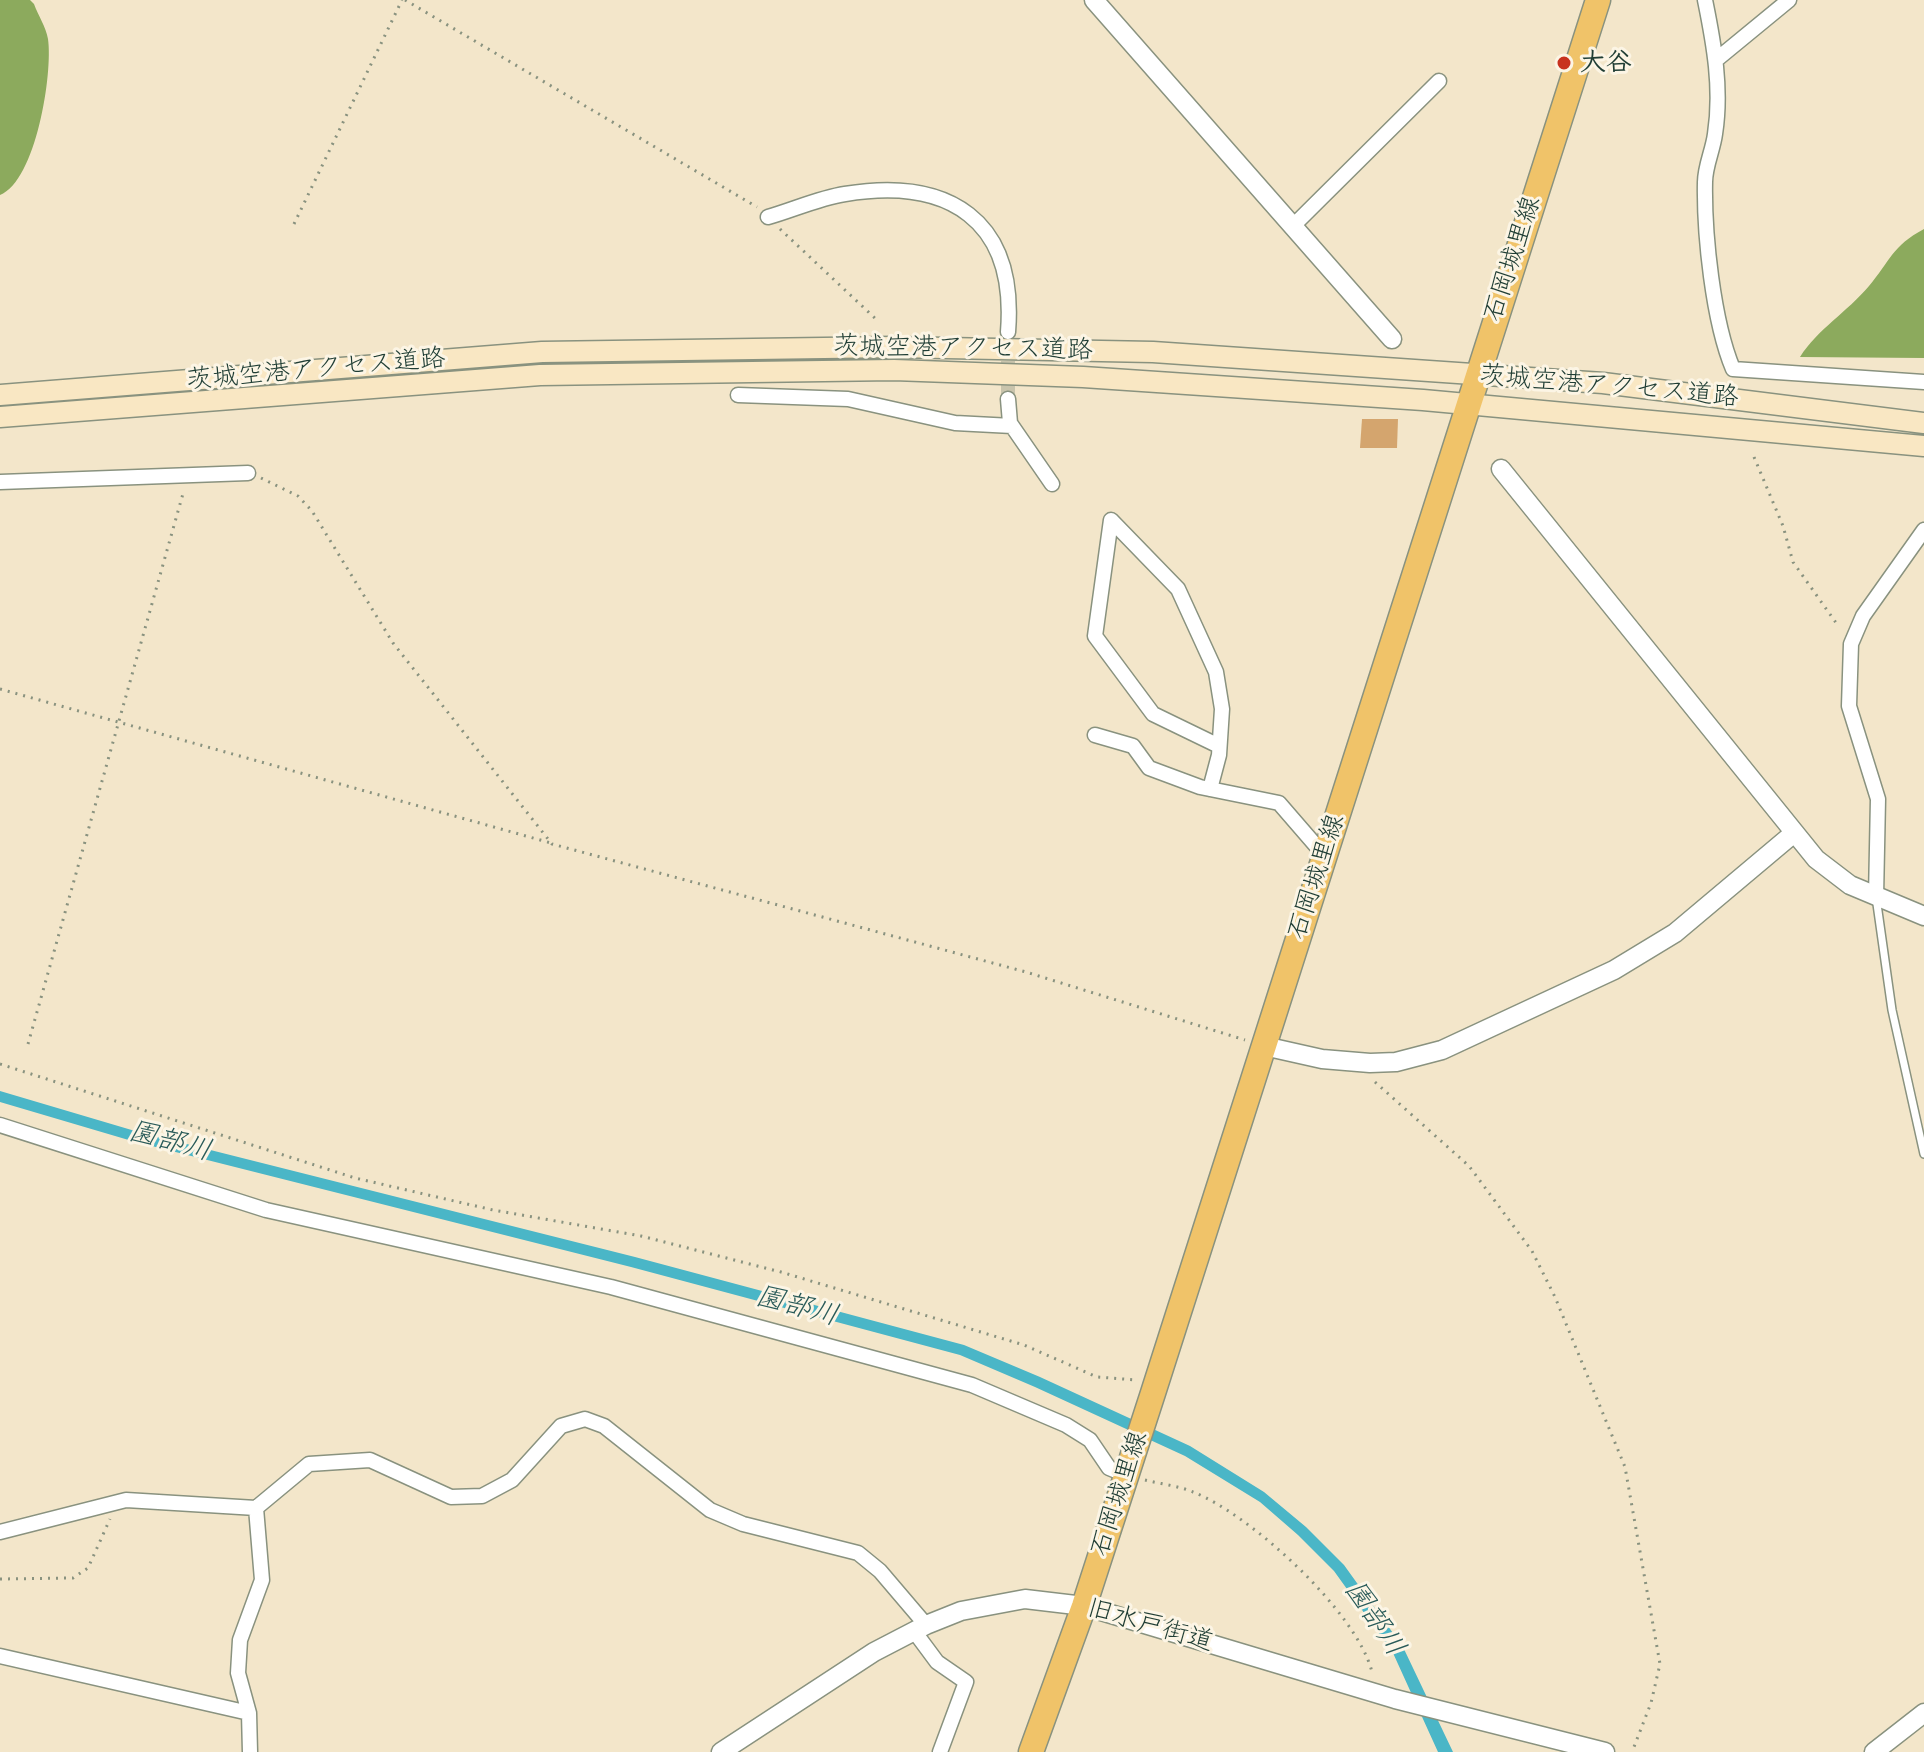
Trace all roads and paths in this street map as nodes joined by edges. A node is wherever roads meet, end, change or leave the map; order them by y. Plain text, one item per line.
1 (404, 0) edge
2 (1094, 0) edge
3 (1598, 0) edge
4 (1705, 0) edge
5 (1789, 0) edge
6 (1716, 60) junction
7 (1439, 81) dead end
8 (768, 217) junction
9 (294, 224) dead end
10 (1292, 227) junction
11 (878, 321) dead end
12 (1008, 332) tunnel mouth
13 (1392, 339) dead end
14 (1476, 375) junction
15 (1924, 382) edge
16 (0, 395) edge
17 (738, 395) dead end
18 (1008, 399) tunnel mouth
19 (1467, 404) junction
20 (0, 417) edge
21 (1924, 423) edge
22 (1012, 426) junction
23 (1924, 446) edge
24 (1754, 457) dead end
25 (1501, 469) dead end
26 (248, 473) joint
27 (188, 475) junction
28 (0, 482) edge
29 (1052, 484) dead end
30 (1924, 530) edge
31 (1851, 644) junction
32 (0, 689) edge
33 (119, 722) junction
34 (1095, 735) dead end
35 (1219, 746) junction
36 (1210, 789) junction
37 (1794, 833) junction
38 (552, 844) junction
39 (1324, 855) junction
40 (1876, 897) junction
41 (1924, 916) edge
42 (28, 1044) dead end
43 (1264, 1046) junction
44 (1370, 1063) junction
45 (0, 1064) edge
46 (0, 1125) edge
47 (1924, 1154) edge
48 (1145, 1386) junction
49 (1129, 1465) junction
50 (110, 1504) junction
51 (256, 1508) junction
52 (0, 1532) edge
53 (0, 1579) edge
54 (1084, 1606) junction
55 (920, 1628) junction
56 (0, 1656) edge
57 (1377, 1693) junction
58 (249, 1713) junction
59 (1924, 1713) edge
60 (250, 1752) edge
61 (721, 1752) edge
62 (940, 1752) edge
63 (1031, 1752) edge
64 (1605, 1752) edge
65 (1632, 1752) edge
66 (1874, 1752) edge

1 - 8 path
1 - 9 path
2 - 10 street
3 - 14 main road, 石岡城里線
4 - 6 street
5 - 6 street
6 - 15 street
7 - 10 street
8 - 11 path
8 - 12 street
10 - 13 street
14 - 16 main road, 茨城空港アクセス道路
14 - 19 main road, 石岡城里線
14 - 21 main road, 茨城空港アクセス道路
17 - 22 street
18 - 22 street
19 - 20 main road, 茨城空港アクセス道路
19 - 23 main road, 茨城空港アクセス道路
19 - 39 main road, 石岡城里線
22 - 29 street
24 - 31 path
25 - 37 street
26 - 27 street
26 - 38 path
27 - 28 street
27 - 33 path
30 - 31 street
31 - 40 street
32 - 33 path
33 - 38 path
33 - 42 path
34 - 36 street
35 - 35 street
35 - 36 street
36 - 39 street
37 - 40 street
37 - 44 street
38 - 43 path
39 - 43 main road, 石岡城里線
40 - 41 street
40 - 47 lane
43 - 44 street
43 - 48 main road, 石岡城里線
44 - 65 path
45 - 48 path
46 - 49 street
48 - 49 main road, 石岡城里線
49 - 54 main road, 石岡城里線
49 - 57 path
50 - 51 street
50 - 52 street
50 - 53 path
51 - 55 street
51 - 58 street
54 - 55 street, 旧水戸街道
54 - 57 street, 旧水戸街道
54 - 63 main road, 石岡城里線
55 - 61 street, 旧水戸街道
55 - 62 street
56 - 58 street
57 - 64 street, 旧水戸街道
58 - 60 street
59 - 66 street

